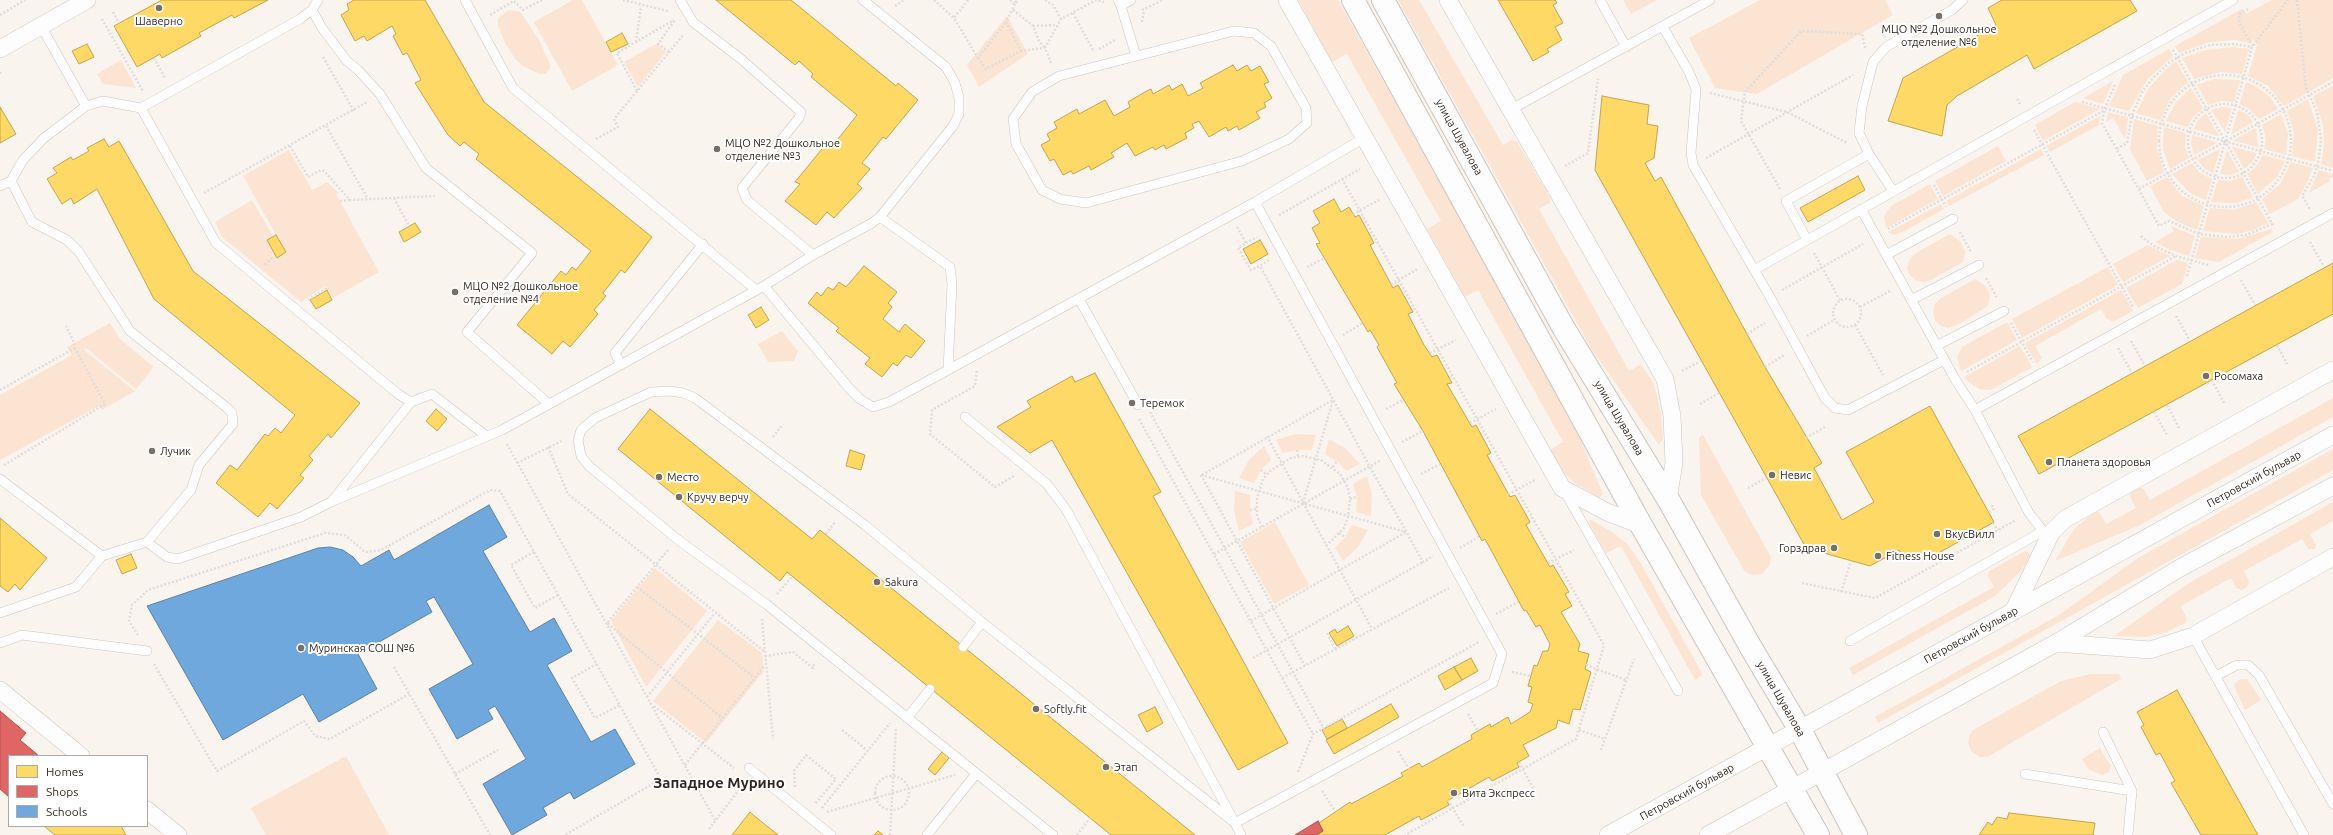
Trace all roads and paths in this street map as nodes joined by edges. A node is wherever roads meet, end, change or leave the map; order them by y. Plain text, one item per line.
1 (26, 0) edge
2 (87, 0) edge
3 (318, 0) edge
4 (465, 0) edge
5 (514, 0) edge
6 (542, 0) edge
7 (623, 0) edge
8 (680, 0) edge
9 (863, 0) edge
10 (934, 0) edge
11 (968, 0) edge
12 (1010, 0) edge
13 (1017, 0) edge
14 (1045, 0) edge
15 (1096, 0) edge
16 (1131, 0) edge
17 (1163, 0) edge
18 (1287, 0) edge
19 (1353, 0) edge
20 (1383, 0) edge
21 (1448, 0) edge
22 (1600, 0) edge
23 (1710, 0) edge
24 (1963, 0) edge
25 (2233, 0) edge
26 (2288, 0) edge
27 (2297, 0) edge
28 (1119, 3) edge
29 (1016, 4) junction
30 (641, 6) junction
31 (2248, 9) dead end
32 (312, 10) junction
33 (1013, 10) junction
34 (113, 12) dead end
35 (1073, 13) junction
36 (0, 15) edge
37 (676, 18) junction
38 (954, 18) junction
39 (102, 19) dead end
40 (1061, 19) junction
41 (477, 22) junction
42 (693, 22) junction
43 (1006, 22) junction
44 (120, 23) dead end
45 (1057, 25) junction
46 (41, 26) junction
47 (1033, 26) junction
48 (1664, 27) junction
49 (1129, 34) junction
50 (636, 42) junction
51 (1626, 47) junction
52 (2252, 47) junction
53 (1045, 48) junction
54 (2172, 48) dead end
55 (0, 49) edge
56 (1021, 51) junction
57 (669, 52) junction
58 (1094, 52) junction
59 (1864, 53) dead end
60 (1087, 54) dead end
61 (323, 56) dead end
62 (1136, 56) junction
63 (2178, 57) junction
64 (154, 58) dead end
65 (978, 58) junction
66 (1099, 66) junction
67 (1053, 67) dead end
68 (1857, 74) dead end
69 (1599, 76) dead end
70 (2244, 78) junction
71 (166, 80) dead end
72 (2333, 82) edge
73 (2116, 83) dead end
74 (2192, 84) junction
75 (1696, 89) junction
76 (637, 91) junction
77 (144, 92) dead end
78 (380, 94) junction
79 (2310, 95) junction
80 (2078, 100) dead end
81 (1744, 101) junction
82 (86, 106) junction
83 (2236, 106) junction
84 (141, 108) junction
85 (2105, 109) junction
86 (2207, 109) junction
87 (2283, 109) junction
88 (1510, 110) junction
89 (354, 111) junction
90 (1787, 112) junction
91 (2132, 115) junction
92 (2162, 123) junction
93 (2258, 123) junction
94 (326, 126) junction
95 (2032, 126) dead end
96 (2190, 131) junction
97 (1749, 135) junction
98 (1364, 138) junction
99 (592, 141) dead end
100 (2226, 141) junction
101 (2042, 145) junction
102 (290, 146) junction
103 (2117, 149) junction
104 (2261, 151) junction
105 (1869, 154) junction
106 (2193, 159) junction
107 (2289, 159) junction
108 (1693, 165) junction
109 (1565, 166) dead end
110 (2317, 166) junction
111 (1362, 167) dead end
112 (2333, 171) edge
113 (2168, 173) junction
114 (2243, 173) junction
115 (2215, 177) junction
116 (1342, 179) junction
117 (10, 181) junction
118 (1932, 182) dead end
119 (0, 186) edge
120 (2139, 189) junction
121 (1893, 191) junction
122 (456, 192) junction
123 (2302, 196) dead end
124 (394, 198) junction
125 (368, 199) junction
126 (1380, 199) dead end
127 (2258, 199) junction
128 (191, 200) junction
129 (350, 200) junction
130 (1942, 200) junction
131 (340, 201) dead end
132 (1786, 201) junction
133 (1255, 202) junction
134 (2208, 205) junction
135 (1946, 207) dead end
136 (1360, 210) junction
137 (1860, 210) junction
138 (2333, 213) edge
139 (1353, 214) dead end
140 (880, 217) junction
141 (1274, 218) dead end
142 (1953, 219) dead end
143 (408, 224) dead end
144 (1236, 225) dead end
145 (1886, 230) dead end
146 (2199, 234) junction
147 (1259, 236) dead end
148 (2141, 236) dead end
149 (1807, 240) junction
150 (2310, 241) dead end
151 (1246, 243) junction
152 (703, 244) junction
153 (1853, 250) dead end
154 (1284, 252) junction
155 (813, 255) junction
156 (1886, 255) junction
157 (2176, 256) junction
158 (1325, 258) dead end
159 (2192, 261) junction
160 (1979, 265) dead end
161 (2212, 265) dead end
162 (1260, 266) junction
163 (1821, 266) junction
164 (2324, 267) dead end
165 (1418, 269) dead end
166 (1754, 270) junction
167 (1296, 274) junction
168 (1399, 279) junction
169 (2241, 280) dead end
170 (2186, 281) dead end
171 (1794, 282) dead end
172 (1391, 284) dead end
173 (2122, 286) junction
174 (327, 288) dead end
175 (760, 288) junction
176 (1878, 297) dead end
177 (1079, 299) junction
178 (1840, 300) junction
179 (1911, 300) junction
180 (2255, 305) dead end
181 (1860, 307) junction
182 (298, 310) junction
183 (2004, 310) dead end
184 (2135, 310) dead end
185 (2176, 316) dead end
186 (1834, 320) junction
187 (2009, 320) dead end
188 (1363, 322) dead end
189 (1766, 323) dead end
190 (1855, 325) junction
191 (66, 326) dead end
192 (1817, 330) dead end
193 (1747, 334) dead end
194 (1457, 339) dead end
195 (2131, 341) dead end
196 (2190, 341) dead end
197 (1331, 342) junction
198 (2021, 342) junction
199 (2277, 345) dead end
200 (1936, 346) junction
201 (75, 348) junction
202 (2118, 348) dead end
203 (1438, 349) junction
204 (1430, 353) dead end
205 (1784, 355) dead end
206 (1944, 360) junction
207 (1701, 361) dead end
208 (620, 365) junction
209 (2034, 365) dead end
210 (2145, 366) dead end
211 (2288, 366) dead end
212 (1765, 367) dead end
213 (948, 370) junction
214 (2333, 370) edge
215 (1681, 372) dead end
216 (2132, 372) dead end
217 (1965, 373) dead end
218 (1884, 378) dead end
219 (2212, 380) dead end
220 (0, 390) edge
221 (1719, 393) dead end
222 (1333, 400) junction
223 (1403, 400) dead end
224 (411, 402) junction
225 (2224, 403) dead end
226 (549, 404) junction
227 (1700, 404) dead end
228 (1138, 405) dead end
229 (2167, 405) dead end
230 (1148, 409) dead end
231 (1496, 409) dead end
232 (1975, 410) junction
233 (2154, 412) dead end
234 (1137, 415) dead end
235 (1373, 416) junction
236 (965, 417) dead end
237 (1478, 418) junction
238 (1470, 423) dead end
239 (1825, 427) dead end
240 (2179, 428) dead end
241 (1423, 431) dead end
242 (485, 435) junction
243 (2167, 435) dead end
244 (2333, 435) edge
245 (1267, 436) junction
246 (1806, 438) dead end
247 (578, 440) junction
248 (506, 442) dead end
249 (548, 447) junction
250 (1297, 450) dead end
251 (1392, 451) junction
252 (1298, 457) junction
253 (1316, 458) junction
254 (1280, 462) junction
255 (1337, 462) dead end
256 (517, 463) junction
257 (1440, 464) dead end
258 (1333, 467) junction
259 (1370, 467) junction
260 (0, 468) edge
261 (1261, 470) dead end
262 (1201, 475) junction
263 (1267, 475) junction
264 (1766, 478) dead end
265 (0, 479) edge
266 (1344, 480) junction
267 (1535, 480) dead end
268 (1409, 482) junction
269 (2333, 486) edge
270 (1562, 488) junction
271 (1748, 488) dead end
272 (1516, 489) junction
273 (1258, 491) junction
274 (1508, 494) dead end
275 (1357, 497) dead end
276 (1350, 499) junction
277 (1668, 499) junction
278 (331, 502) junction
279 (1303, 504) junction
280 (1991, 504) dead end
281 (1256, 509) junction
282 (1250, 510) dead end
283 (1989, 512) dead end
284 (1348, 517) junction
285 (2018, 519) dead end
286 (837, 520) dead end
287 (1993, 523) dead end
288 (1641, 525) junction
289 (1262, 527) junction
290 (1998, 530) junction
291 (1406, 532) junction
292 (2047, 532) junction
293 (1340, 533) junction
294 (826, 534) dead end
295 (1480, 536) dead end
296 (1345, 538) dead end
297 (677, 539) junction
298 (1237, 541) junction
299 (147, 542) junction
300 (1326, 546) junction
301 (1224, 548) junction
302 (1459, 548) dead end
303 (1574, 550) dead end
304 (534, 552) junction
305 (1214, 554) junction
306 (1434, 555) dead end
307 (102, 556) junction
308 (2333, 557) edge
309 (1556, 559) junction
310 (1850, 561) dead end
311 (1423, 562) junction
312 (1548, 563) dead end
313 (656, 564) junction
314 (1340, 570) junction
315 (792, 577) dead end
316 (1462, 581) junction
317 (1802, 584) dead end
318 (637, 587) junction
319 (1841, 592) junction
320 (777, 594) dead end
321 (558, 595) junction
322 (1356, 599) junction
323 (1518, 602) dead end
324 (766, 604) junction
325 (1274, 607) junction
326 (2013, 612) junction
327 (0, 613) edge
328 (716, 613) junction
329 (1261, 615) junction
330 (1494, 615) dead end
331 (1251, 621) junction
332 (982, 622) junction
333 (607, 623) junction
334 (1372, 629) junction
335 (1327, 633) dead end
336 (697, 635) junction
337 (1492, 635) junction
338 (2193, 636) junction
339 (1290, 637) junction
340 (1850, 640) dead end
341 (0, 643) edge
342 (2056, 643) junction
343 (1278, 644) junction
344 (963, 647) dead end
345 (1267, 650) junction
346 (1336, 650) junction
347 (147, 651) junction
348 (765, 652) junction
349 (793, 652) dead end
350 (765, 656) junction
351 (1253, 658) dead end
352 (1634, 659) dead end
353 (597, 664) junction
354 (765, 665) junction
355 (1586, 665) dead end
356 (1305, 666) junction
357 (394, 667) dead end
358 (1597, 669) junction
359 (1498, 670) junction
360 (666, 673) junction
361 (1293, 673) junction
362 (1531, 676) dead end
363 (2216, 676) junction
364 (754, 678) junction
365 (1282, 678) junction
366 (1626, 680) junction
367 (930, 689) dead end
368 (0, 690) edge
369 (1678, 691) dead end
370 (409, 694) junction
371 (647, 697) junction
372 (1461, 701) junction
373 (620, 705) junction
374 (652, 705) junction
375 (722, 718) junction
376 (908, 718) junction
377 (1323, 728) junction
378 (842, 730) dead end
379 (1578, 730) junction
380 (1800, 730) junction
381 (1478, 731) dead end
382 (2103, 732) dead end
383 (1313, 734) junction
384 (1391, 738) junction
385 (773, 739) dead end
386 (1605, 739) junction
387 (702, 744) junction
388 (1769, 746) junction
389 (498, 750) dead end
390 (1601, 750) dead end
391 (868, 751) junction
392 (80, 755) edge
393 (1135, 762) dead end
394 (1519, 762) dead end
395 (685, 765) junction
396 (966, 766) junction
397 (1409, 769) dead end
398 (1523, 769) junction
399 (1823, 772) junction
400 (750, 773) junction
401 (455, 774) junction
402 (976, 774) junction
403 (2025, 774) dead end
404 (893, 776) junction
405 (1124, 776) dead end
406 (1317, 780) junction
407 (909, 788) junction
408 (1300, 788) junction
409 (1533, 788) dead end
410 (1792, 789) junction
411 (2132, 791) junction
412 (892, 793) junction
413 (875, 797) junction
414 (1448, 800) dead end
415 (2333, 804) edge
416 (796, 806) junction
417 (1453, 808) junction
418 (821, 809) junction
419 (892, 810) junction
420 (148, 811) edge
421 (1335, 811) dead end
422 (1090, 818) dead end
423 (715, 820) junction
424 (1235, 823) junction
425 (1464, 827) dead end
426 (709, 830) dead end
427 (178, 835) edge
428 (490, 835) edge
429 (565, 835) edge
430 (831, 835) edge
431 (890, 835) edge
432 (927, 835) edge
433 (1053, 835) edge
434 (1077, 835) edge
435 (1241, 835) edge
436 (1405, 835) edge
437 (1608, 835) edge
438 (1708, 835) edge
439 (1818, 835) edge
440 (1856, 835) edge
441 (2128, 835) edge
442 (2304, 835) edge

1 - 36 path
2 - 46 street
3 - 32 lane
4 - 41 lane
5 - 6 path
5 - 41 path
7 - 30 path
8 - 42 lane
9 - 140 lane
10 - 38 path
11 - 38 path
12 - 29 path
13 - 29 path
14 - 40 path
15 - 35 path
16 - 28 lane
17 - 49 path
18 - 98 street
19 - 288 street
20 - 277 street, улица Шувалова
21 - 88 street
22 - 51 lane
23 - 48 lane
24 - 105 lane
25 - 121 lane
26 - 52 path
27 - 79 path
28 - 49 lane
29 - 33 path
30 - 37 path
30 - 50 path
31 - 52 path
32 - 78 lane
32 - 84 lane
33 - 43 path
33 - 47 path
34 - 44 path
35 - 40 path
35 - 58 path
37 - 50 path
37 - 57 path
38 - 65 path
39 - 77 path
40 - 45 path
41 - 152 lane
42 - 57 path
42 - 155 lane
43 - 56 path
43 - 65 path
45 - 47 path
45 - 53 path
46 - 55 street
46 - 82 lane
47 - 53 path
48 - 51 lane
48 - 75 lane
49 - 58 path
49 - 62 lane
50 - 76 path
51 - 88 lane
52 - 63 path
52 - 70 path
53 - 56 path
53 - 67 path
54 - 63 path
56 - 65 path
57 - 76 path
58 - 60 path
58 - 66 path
59 - 81 path
61 - 89 path
62 - 66 lane
62 - 66 lane
63 - 74 path
63 - 91 path
64 - 71 path
68 - 90 path
69 - 109 path
70 - 74 path
70 - 83 path
70 - 87 path
72 - 79 path
73 - 85 path
74 - 86 path
74 - 92 path
75 - 81 path
75 - 108 lane
76 - 99 path
78 - 89 path
78 - 122 lane
79 - 87 path
79 - 110 path
80 - 85 path
81 - 90 path
81 - 97 path
82 - 84 lane
82 - 117 lane
83 - 86 path
83 - 93 path
83 - 100 path
84 - 128 lane
85 - 91 path
85 - 101 path
85 - 103 path
86 - 96 path
86 - 100 path
87 - 93 path
87 - 107 path
88 - 277 street
89 - 94 path
90 - 97 path
90 - 105 path
91 - 92 path
91 - 103 path
92 - 96 path
92 - 113 path
93 - 100 path
93 - 104 path
94 - 102 path
94 - 125 path
95 - 101 path
96 - 100 path
96 - 106 path
97 - 108 path
97 - 132 path
98 - 133 lane
98 - 270 street
100 - 104 path
100 - 106 path
100 - 114 path
100 - 115 path
101 - 130 path
101 - 173 path
102 - 128 path
102 - 129 path
103 - 120 path
104 - 107 path
104 - 114 path
105 - 121 lane
105 - 132 lane
106 - 113 path
106 - 115 path
107 - 110 path
107 - 127 path
108 - 166 lane
110 - 112 path
110 - 123 path
111 - 116 path
113 - 120 path
113 - 134 path
114 - 115 path
114 - 127 path
115 - 134 path
116 - 136 path
116 - 141 path
117 - 119 lane
117 - 299 lane
118 - 130 path
120 - 146 path
121 - 137 lane
122 - 124 path
122 - 226 lane
124 - 125 path
124 - 143 path
125 - 129 path
126 - 136 path
127 - 134 path
127 - 146 path
128 - 182 lane
129 - 131 path
130 - 135 path
130 - 145 path
132 - 149 lane
133 - 154 lane
133 - 177 lane
134 - 146 path
136 - 139 path
136 - 168 path
137 - 149 lane
137 - 156 lane
138 - 232 lane
140 - 155 lane
140 - 213 lane
142 - 156 lane
144 - 151 path
146 - 159 path
147 - 151 path
148 - 157 path
149 - 163 path
149 - 166 lane
150 - 164 path
151 - 162 path
152 - 175 lane
152 - 208 lane
153 - 163 path
154 - 162 path
154 - 167 lane
155 - 175 lane
156 - 179 lane
157 - 159 path
157 - 173 path
158 - 167 path
159 - 161 path
159 - 170 path
160 - 179 lane
162 - 222 path
163 - 171 path
163 - 178 path
165 - 168 path
166 - 206 lane
167 - 197 lane
168 - 172 path
168 - 203 path
169 - 180 path
173 - 184 path
173 - 198 path
174 - 182 path
175 - 208 lane
175 - 213 lane
176 - 181 path
177 - 213 lane
177 - 228 lane
178 - 181 path
178 - 186 path
179 - 200 lane
181 - 190 path
182 - 224 lane
183 - 200 lane
185 - 196 path
186 - 190 path
186 - 192 path
187 - 198 path
188 - 197 path
189 - 193 path
190 - 218 path
191 - 201 path
194 - 203 path
195 - 210 path
197 - 235 lane
198 - 209 path
198 - 217 path
199 - 211 path
200 - 206 lane
201 - 220 path
201 - 260 path
202 - 216 path
203 - 204 path
203 - 237 path
205 - 212 path
206 - 232 lane
207 - 215 path
208 - 226 lane
214 - 292 street
219 - 225 path
221 - 227 path
222 - 245 path
222 - 253 path
222 - 259 path
223 - 235 path
224 - 242 lane
224 - 278 lane
226 - 242 lane
229 - 240 path
230 - 301 path
231 - 237 path
232 - 292 lane
233 - 243 path
234 - 305 path
235 - 251 lane
236 - 424 lane
237 - 238 path
237 - 272 path
239 - 246 path
241 - 251 path
242 - 278 lane
244 - 326 street, Петровский бульвар
245 - 254 path
245 - 262 path
247 - 249 path
247 - 297 lane
247 - 332 lane
248 - 256 path
249 - 256 path
249 - 313 path
250 - 252 path
251 - 259 path
251 - 268 lane
252 - 253 path
252 - 254 path
253 - 258 path
253 - 279 path
254 - 263 path
254 - 279 path
255 - 258 path
256 - 333 path
257 - 268 path
258 - 266 path
259 - 266 path
259 - 291 path
261 - 263 path
262 - 273 path
262 - 298 path
263 - 273 path
264 - 271 path
265 - 307 lane
266 - 276 path
266 - 279 path
267 - 272 path
268 - 316 lane
269 - 342 street
270 - 288 street
270 - 369 lane
272 - 274 path
272 - 309 path
273 - 279 path
273 - 281 path
275 - 276 path
276 - 284 path
277 - 380 street, улица Шувалова
278 - 299 lane
279 - 284 path
279 - 289 path
279 - 300 path
280 - 283 path
281 - 282 path
281 - 289 path
284 - 291 path
284 - 293 path
285 - 290 path
286 - 294 path
287 - 290 path
288 - 388 street
289 - 298 path
290 - 319 path
291 - 311 path
291 - 314 path
292 - 326 street
292 - 340 lane
293 - 296 path
293 - 300 path
295 - 302 path
297 - 313 path
297 - 324 lane
298 - 301 path
298 - 325 path
299 - 307 lane
300 - 314 path
301 - 305 path
301 - 329 path
303 - 309 path
304 - 321 path
304 - 321 path
304 - 347 path
305 - 331 path
306 - 311 path
307 - 327 lane
308 - 338 street
309 - 312 path
309 - 358 path
310 - 319 path
311 - 322 path
313 - 318 path
313 - 328 path
314 - 322 path
314 - 325 path
315 - 320 path
316 - 334 path
316 - 337 lane
317 - 319 path
318 - 333 path
318 - 336 path
321 - 353 path
322 - 334 path
322 - 339 path
323 - 330 path
324 - 348 path
324 - 376 lane
325 - 329 path
325 - 339 path
326 - 380 street, Петровский бульвар
328 - 336 path
328 - 348 path
329 - 331 path
329 - 343 path
331 - 345 path
332 - 344 lane
332 - 424 lane
333 - 360 path
333 - 371 path
334 - 346 path
335 - 346 path
336 - 360 path
336 - 364 path
337 - 359 lane
337 - 377 path
338 - 342 street
338 - 363 lane
339 - 343 path
339 - 356 path
341 - 347 lane
342 - 399 street
343 - 345 path
343 - 361 path
345 - 351 path
345 - 365 path
346 - 356 path
347 - 370 path
348 - 350 path
349 - 350 path
350 - 354 path
352 - 366 path
353 - 373 path
353 - 373 path
354 - 364 path
354 - 385 path
355 - 358 path
356 - 361 path
357 - 370 path
358 - 366 path
358 - 379 path
359 - 362 path
359 - 372 lane
360 - 371 path
360 - 375 path
361 - 365 path
361 - 377 path
363 - 415 lane
363 - 442 lane
364 - 375 path
365 - 383 path
366 - 386 path
367 - 376 lane
368 - 392 street
370 - 401 path
371 - 374 path
372 - 381 path
372 - 384 lane
373 - 429 path
374 - 387 path
374 - 395 path
375 - 387 path
376 - 396 lane
377 - 383 path
378 - 391 path
379 - 386 path
379 - 398 path
380 - 388 street, Петровский бульвар
380 - 399 street, улица Шувалова
382 - 411 lane
383 - 408 path
384 - 397 path
384 - 406 lane
386 - 390 path
387 - 395 path
387 - 400 path
388 - 410 street
388 - 437 street, Петровский бульвар
389 - 401 path
391 - 404 path
391 - 418 path
393 - 405 path
394 - 398 path
395 - 423 path
396 - 402 lane
396 - 407 path
398 - 409 path
398 - 417 path
399 - 410 street
399 - 440 street, улица Шувалова
400 - 416 lane
400 - 423 path
401 - 428 path
402 - 432 lane
402 - 433 lane
403 - 411 lane
404 - 407 path
404 - 412 path
404 - 413 path
406 - 408 lane
406 - 421 path
407 - 412 path
407 - 419 path
408 - 424 lane
410 - 438 street
410 - 439 street
411 - 441 lane
412 - 413 path
412 - 419 path
413 - 418 path
413 - 419 path
414 - 417 path
416 - 418 path
416 - 430 lane
417 - 425 path
417 - 436 path
419 - 431 path
420 - 427 street
422 - 434 path
423 - 426 path
424 - 435 lane

